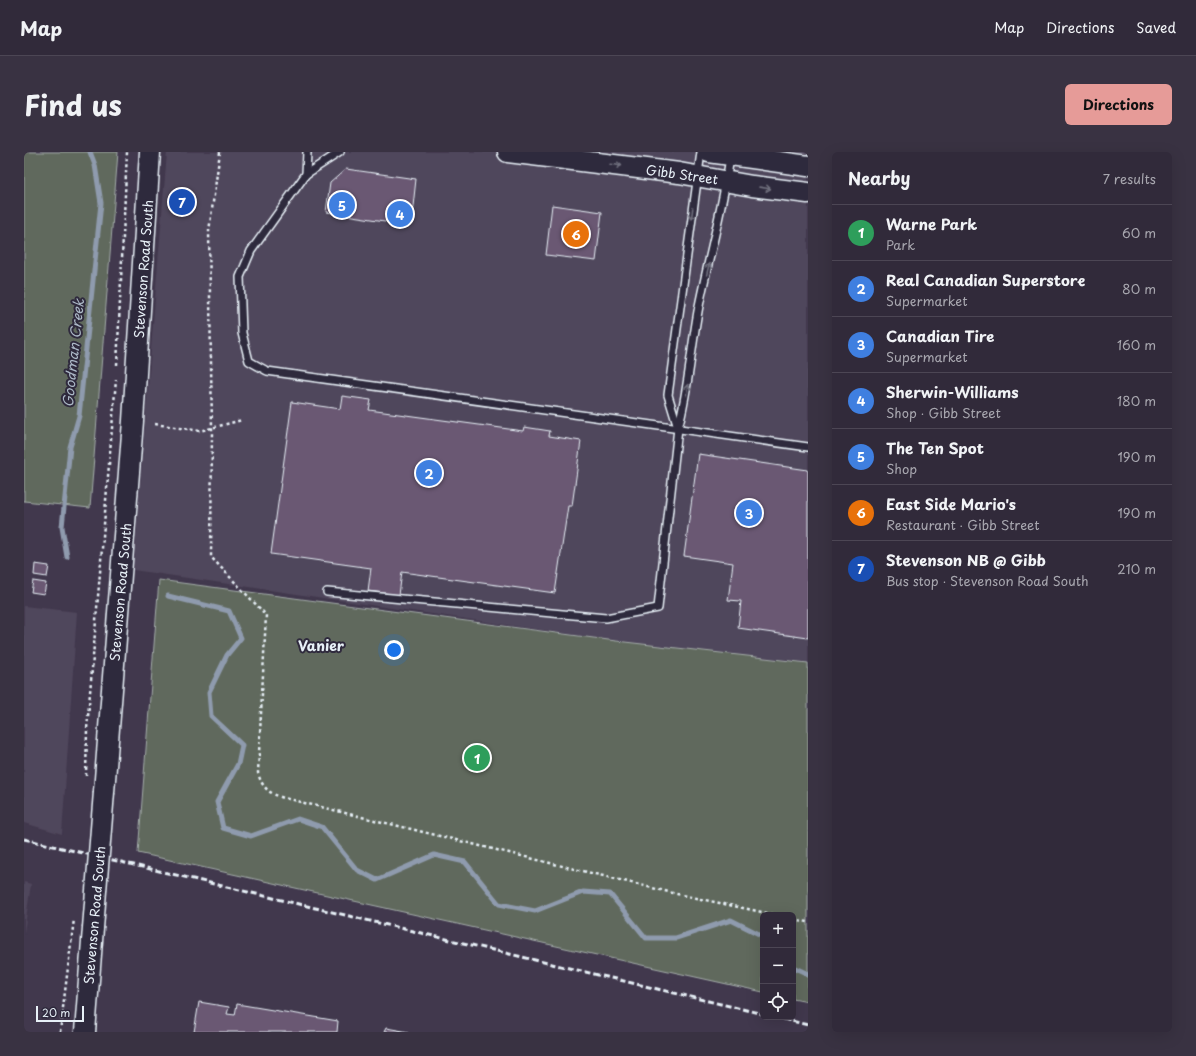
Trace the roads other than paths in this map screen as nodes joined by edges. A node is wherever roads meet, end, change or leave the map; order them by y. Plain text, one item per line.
1 (150, 152) edge
2 (307, 152) edge
3 (340, 152) edge
4 (508, 152) edge
5 (701, 152) edge
6 (709, 152) edge
7 (730, 154) edge
8 (808, 166) edge
9 (306, 174) junction
10 (697, 176) junction
11 (726, 181) junction
12 (808, 193) edge
13 (678, 428) junction
14 (808, 447) edge
15 (327, 592) dead end
16 (85, 1032) edge

1 - 16 main road, Stevenson Road South, bridge
2 - 9 lane
3 - 9 lane
4 -> 10 main road, Gibb Street
5 - 10 lane
6 - 7 main road, Gibb Street
7 - 8 main road, Gibb Street
7 - 11 lane
9 - 13 lane
10 - 11 main road, Gibb Street
10 -> 13 lane
11 -> 12 main road, Gibb Street
13 -> 11 lane
13 - 14 lane
13 - 15 lane

